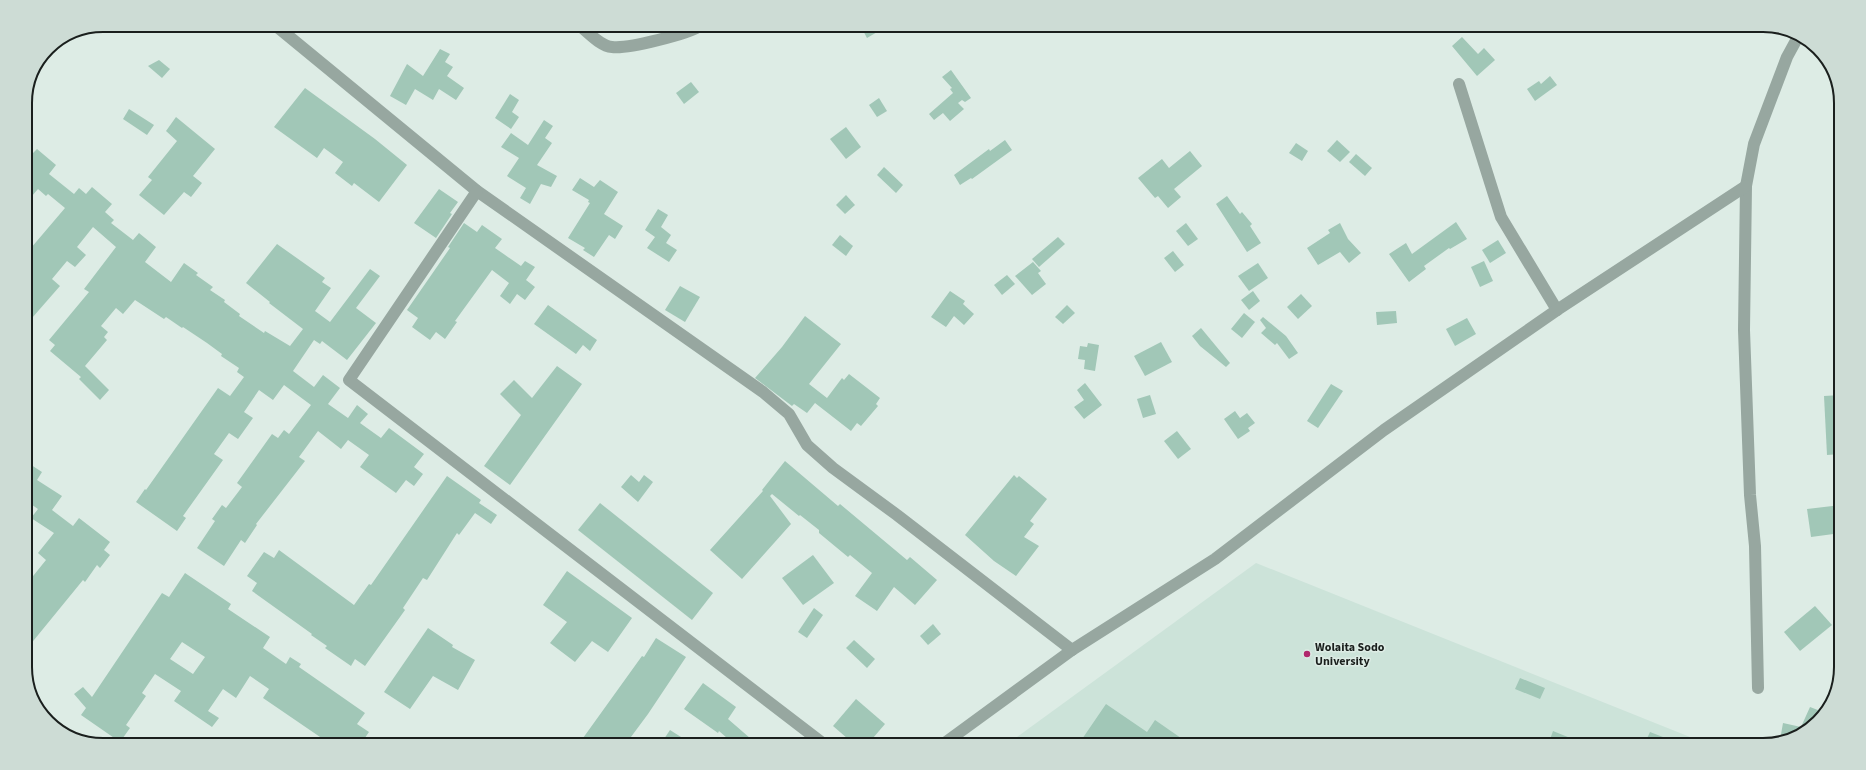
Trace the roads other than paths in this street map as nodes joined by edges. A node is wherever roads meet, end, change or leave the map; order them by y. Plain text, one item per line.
1 (284, 32) edge
2 (587, 32) edge
3 (679, 32) edge
4 (1796, 39) edge
5 (1459, 84) dead end
6 (1746, 186) junction
7 (477, 191) junction
8 (1557, 310) junction
9 (1072, 650) junction
10 (1758, 688) dead end
11 (816, 738) edge
12 (952, 738) edge

1 - 7 street
2 - 3 street
4 - 6 street
5 - 8 street
6 - 8 street
6 - 10 street
7 - 9 street
7 - 11 street
8 - 9 street
9 - 12 street

